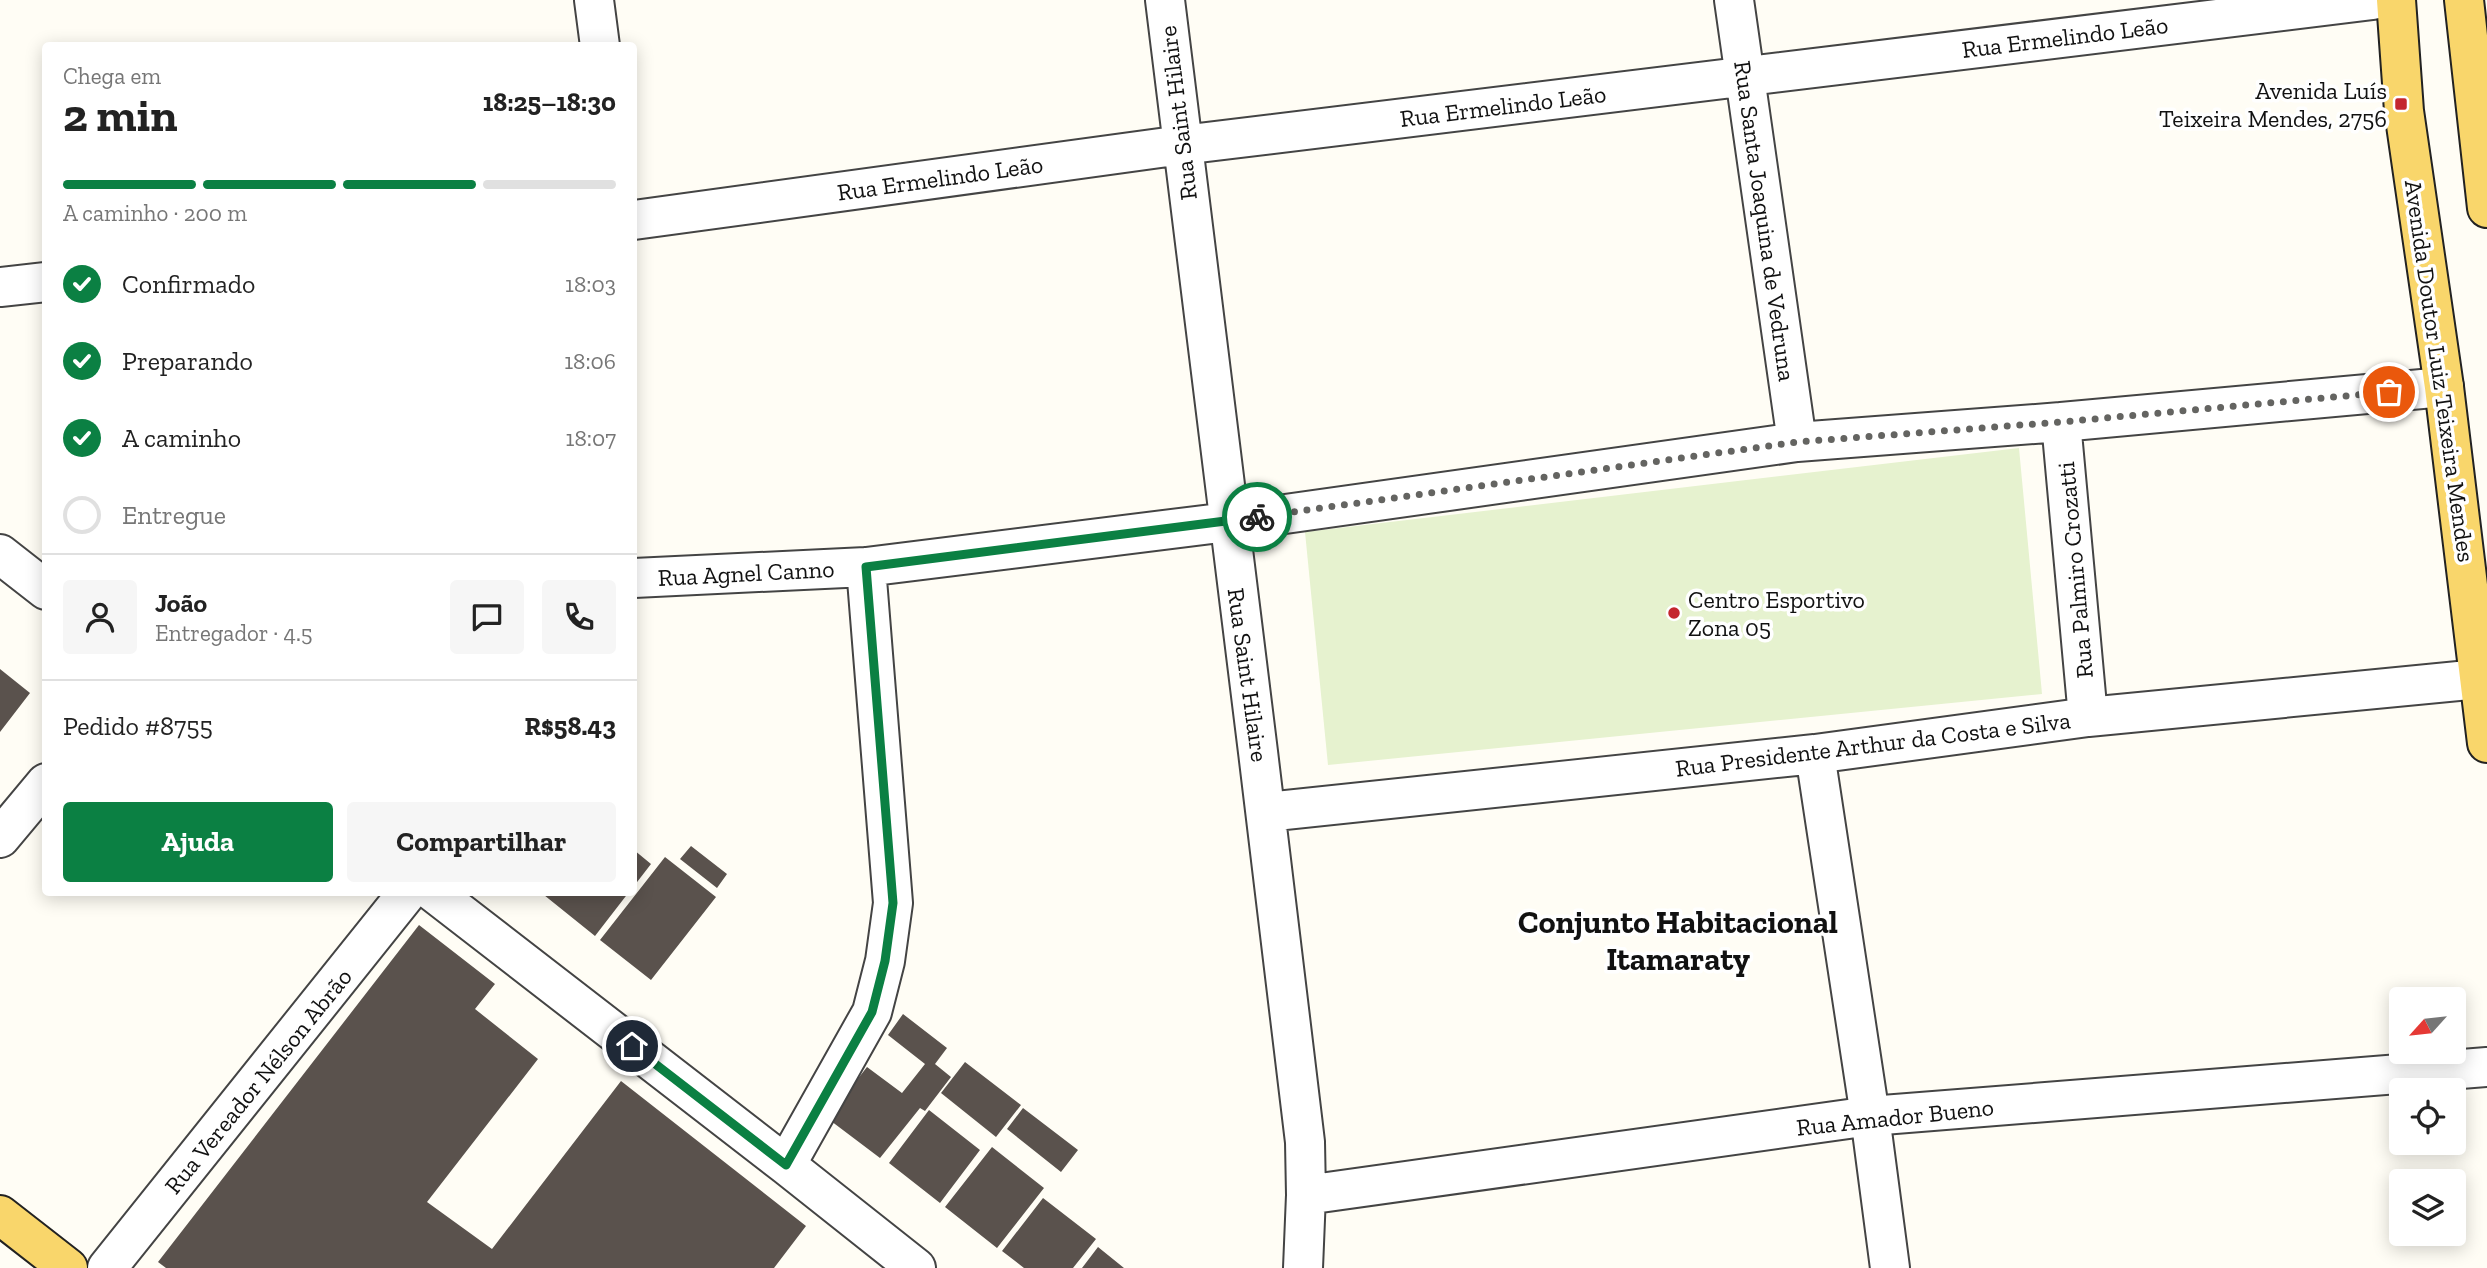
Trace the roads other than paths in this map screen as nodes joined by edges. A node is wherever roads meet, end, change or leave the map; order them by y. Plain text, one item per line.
1 (594, 0) edge
2 (1165, 0) edge
3 (1734, 0) edge
4 (2373, 0) edge
5 (2396, 0) edge
6 (2464, 0) edge
7 (599, 42) edge
8 (1744, 76) junction
9 (1182, 145) junction
10 (2487, 208) edge
11 (637, 220) edge
12 (42, 282) edge
13 (0, 287) edge
14 (2444, 387) junction
15 (2061, 422) junction
16 (1797, 442) junction
17 (1227, 522) junction
18 (0, 555) edge
19 (866, 567) junction
20 (637, 578) edge
21 (42, 587) edge
22 (2479, 678) junction
23 (2088, 717) junction
24 (2487, 743) edge
25 (1815, 754) junction
26 (42, 788) edge
27 (1267, 812) junction
28 (0, 838) edge
29 (405, 896) edge
30 (438, 896) edge
31 (2487, 1067) edge
32 (1870, 1116) junction
33 (786, 1165) junction
34 (1306, 1195) junction
35 (0, 1215) edge
36 (68, 1268) edge
37 (107, 1268) edge
38 (916, 1268) edge
39 (1303, 1268) edge
40 (1890, 1268) edge

1 - 7 street
2 - 9 street, Rua Saint Hilaire
3 - 8 street, Rua Santa Joaquina de Vedruna
4 - 8 street, Rua Ermelindo Leão
5 - 14 main road, Avenida Doutor Luiz Teixeira Mendes
6 - 10 main road
8 - 9 street, Rua Ermelindo Leão
8 - 16 street, Rua Santa Joaquina de Vedruna
9 - 11 street, Rua Ermelindo Leão
9 - 17 street, Rua Saint Hilaire
12 - 13 street
14 - 15 street, Rua Agnel Canno
14 - 22 main road, Avenida Doutor Luiz Teixeira Mendes
15 - 16 street, Rua Agnel Canno
15 - 23 street, Rua Palmiro Crozatti
16 - 17 street, Rua Agnel Canno
17 - 19 street, Rua Agnel Canno
17 - 27 street, Rua Saint Hilaire
18 - 21 street
19 - 20 street, Rua Agnel Canno
19 - 33 street
22 - 23 street, Rua Presidente Arthur da Costa e Silva
22 - 24 main road, Avenida Doutor Luiz Teixeira Mendes
23 - 25 street, Rua Presidente Arthur da Costa e Silva
25 - 27 street, Rua Presidente Arthur da Costa e Silva
25 - 32 street
26 - 28 street
27 - 34 street, Rua Saint Hilaire
29 - 37 street, Rua Vereador Nélson Abrão
30 - 33 street
31 - 32 street, Rua Amador Bueno
32 - 34 street, Rua Amador Bueno
32 - 40 street
33 - 38 street
34 - 39 street, Rua Saint Hilaire
35 - 36 main road

